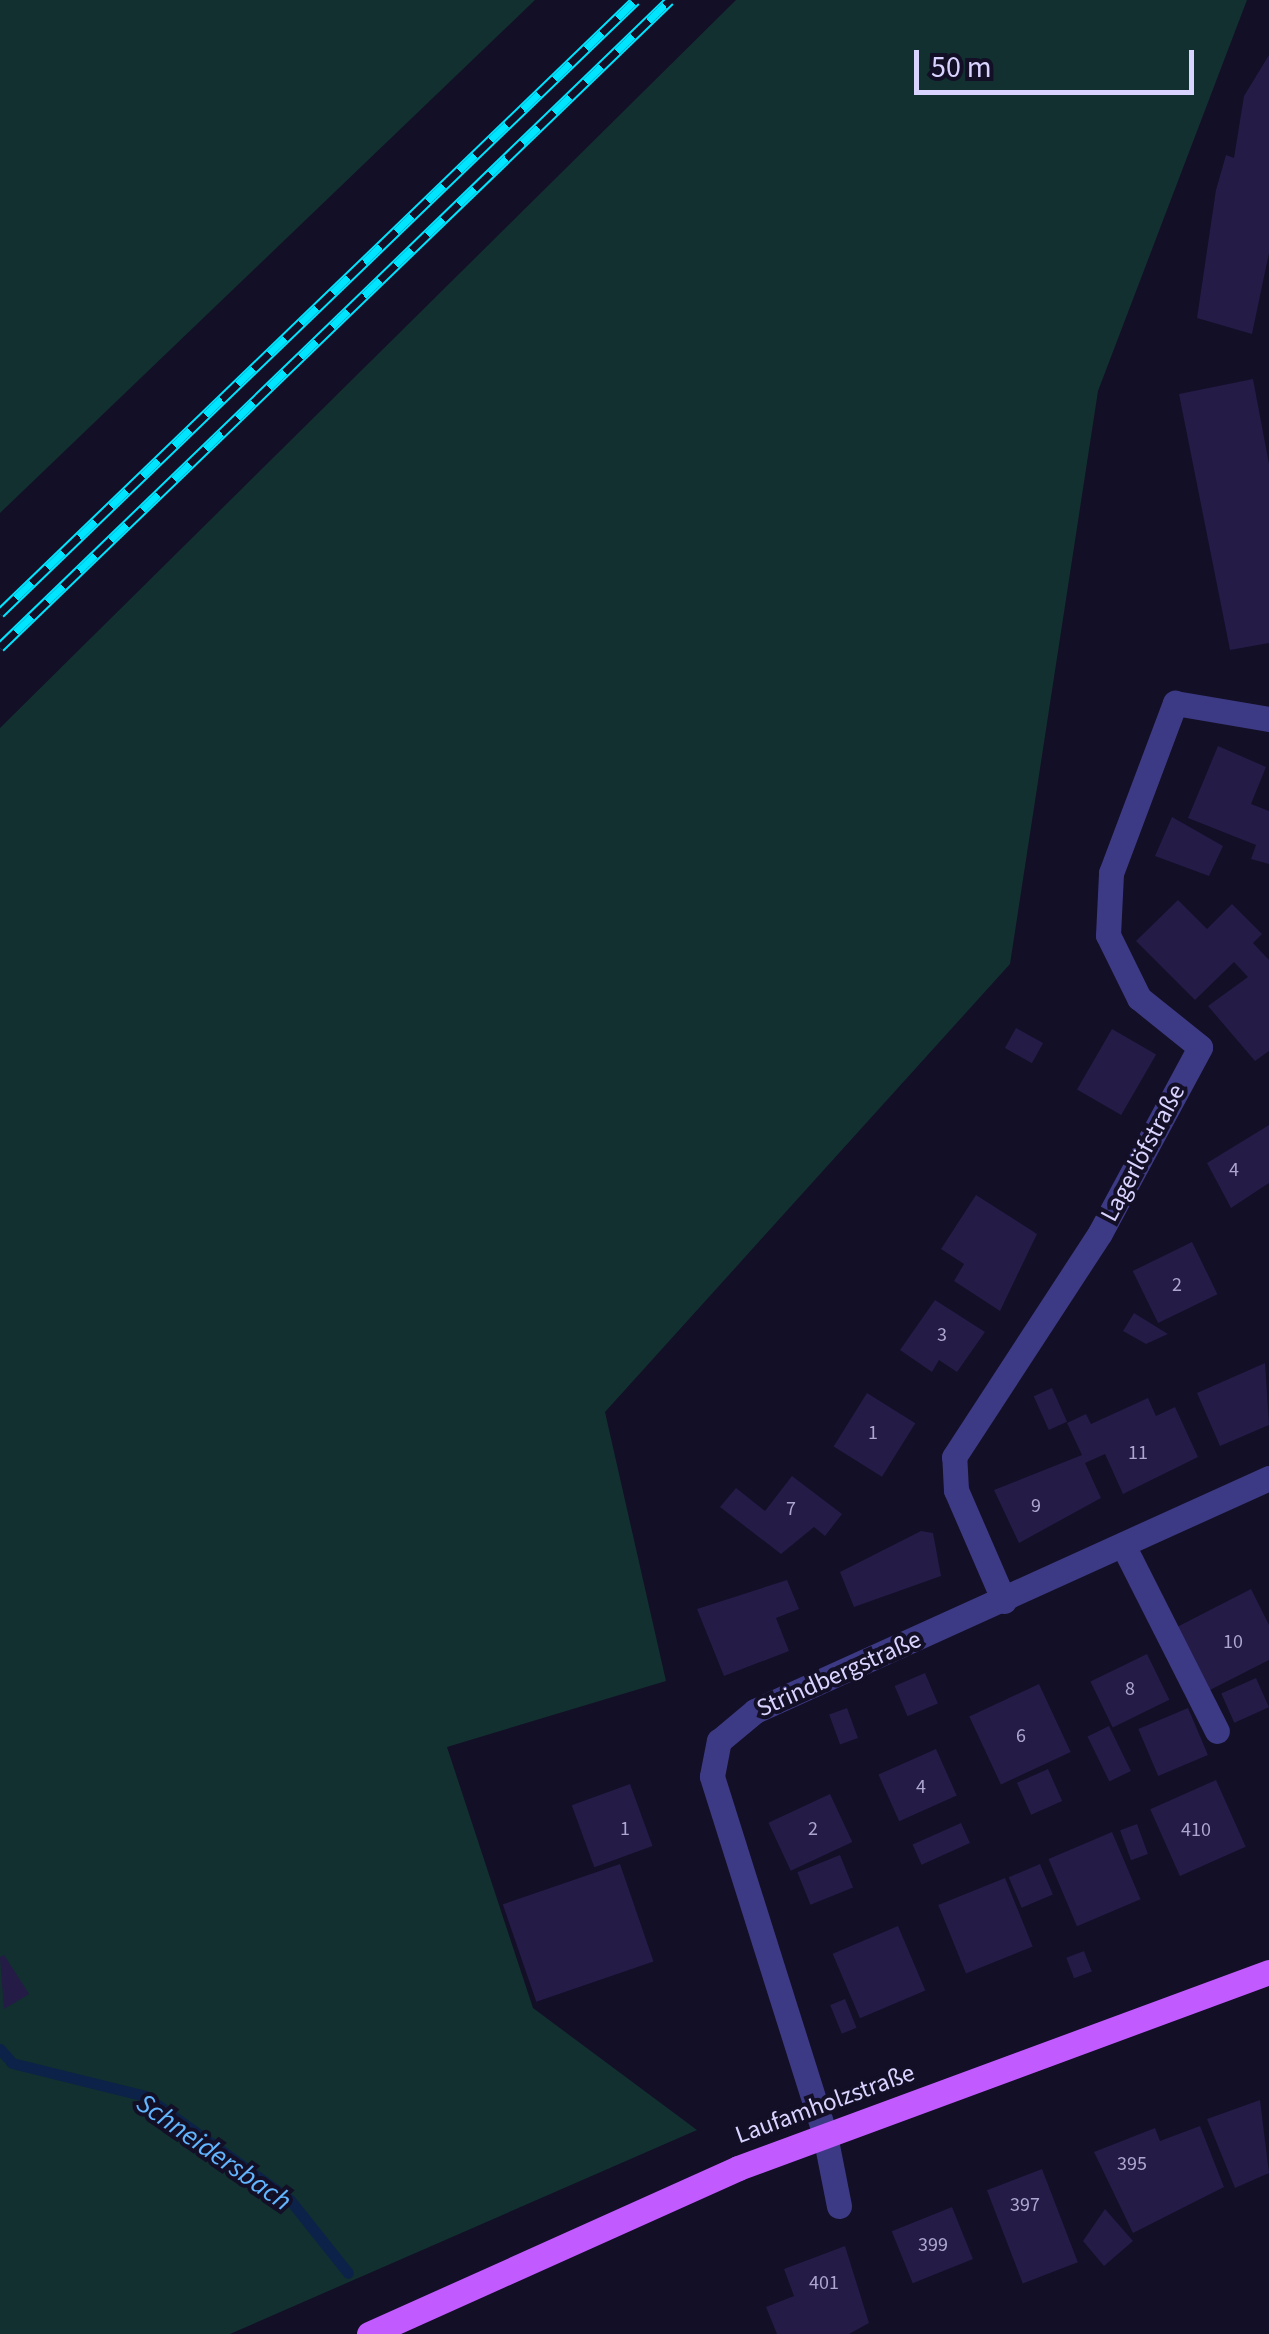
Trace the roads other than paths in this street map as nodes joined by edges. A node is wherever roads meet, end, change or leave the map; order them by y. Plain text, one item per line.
1 (1269, 719) edge
2 (1269, 1478) edge
3 (1124, 1548) junction
4 (1004, 1601) junction
5 (1217, 1730) dead end
6 (1269, 1972) edge
7 (825, 2134) junction
8 (839, 2206) dead end
9 (370, 2334) edge

1 - 4 street, Lagerlöfstraße
2 - 3 street, Strindbergstraße
3 - 4 street, Strindbergstraße
3 - 5 street
4 - 7 street, Strindbergstraße
6 - 7 main road, Laufamholzstraße
7 - 8 street, Strindbergstraße
7 - 9 main road, Laufamholzstraße

